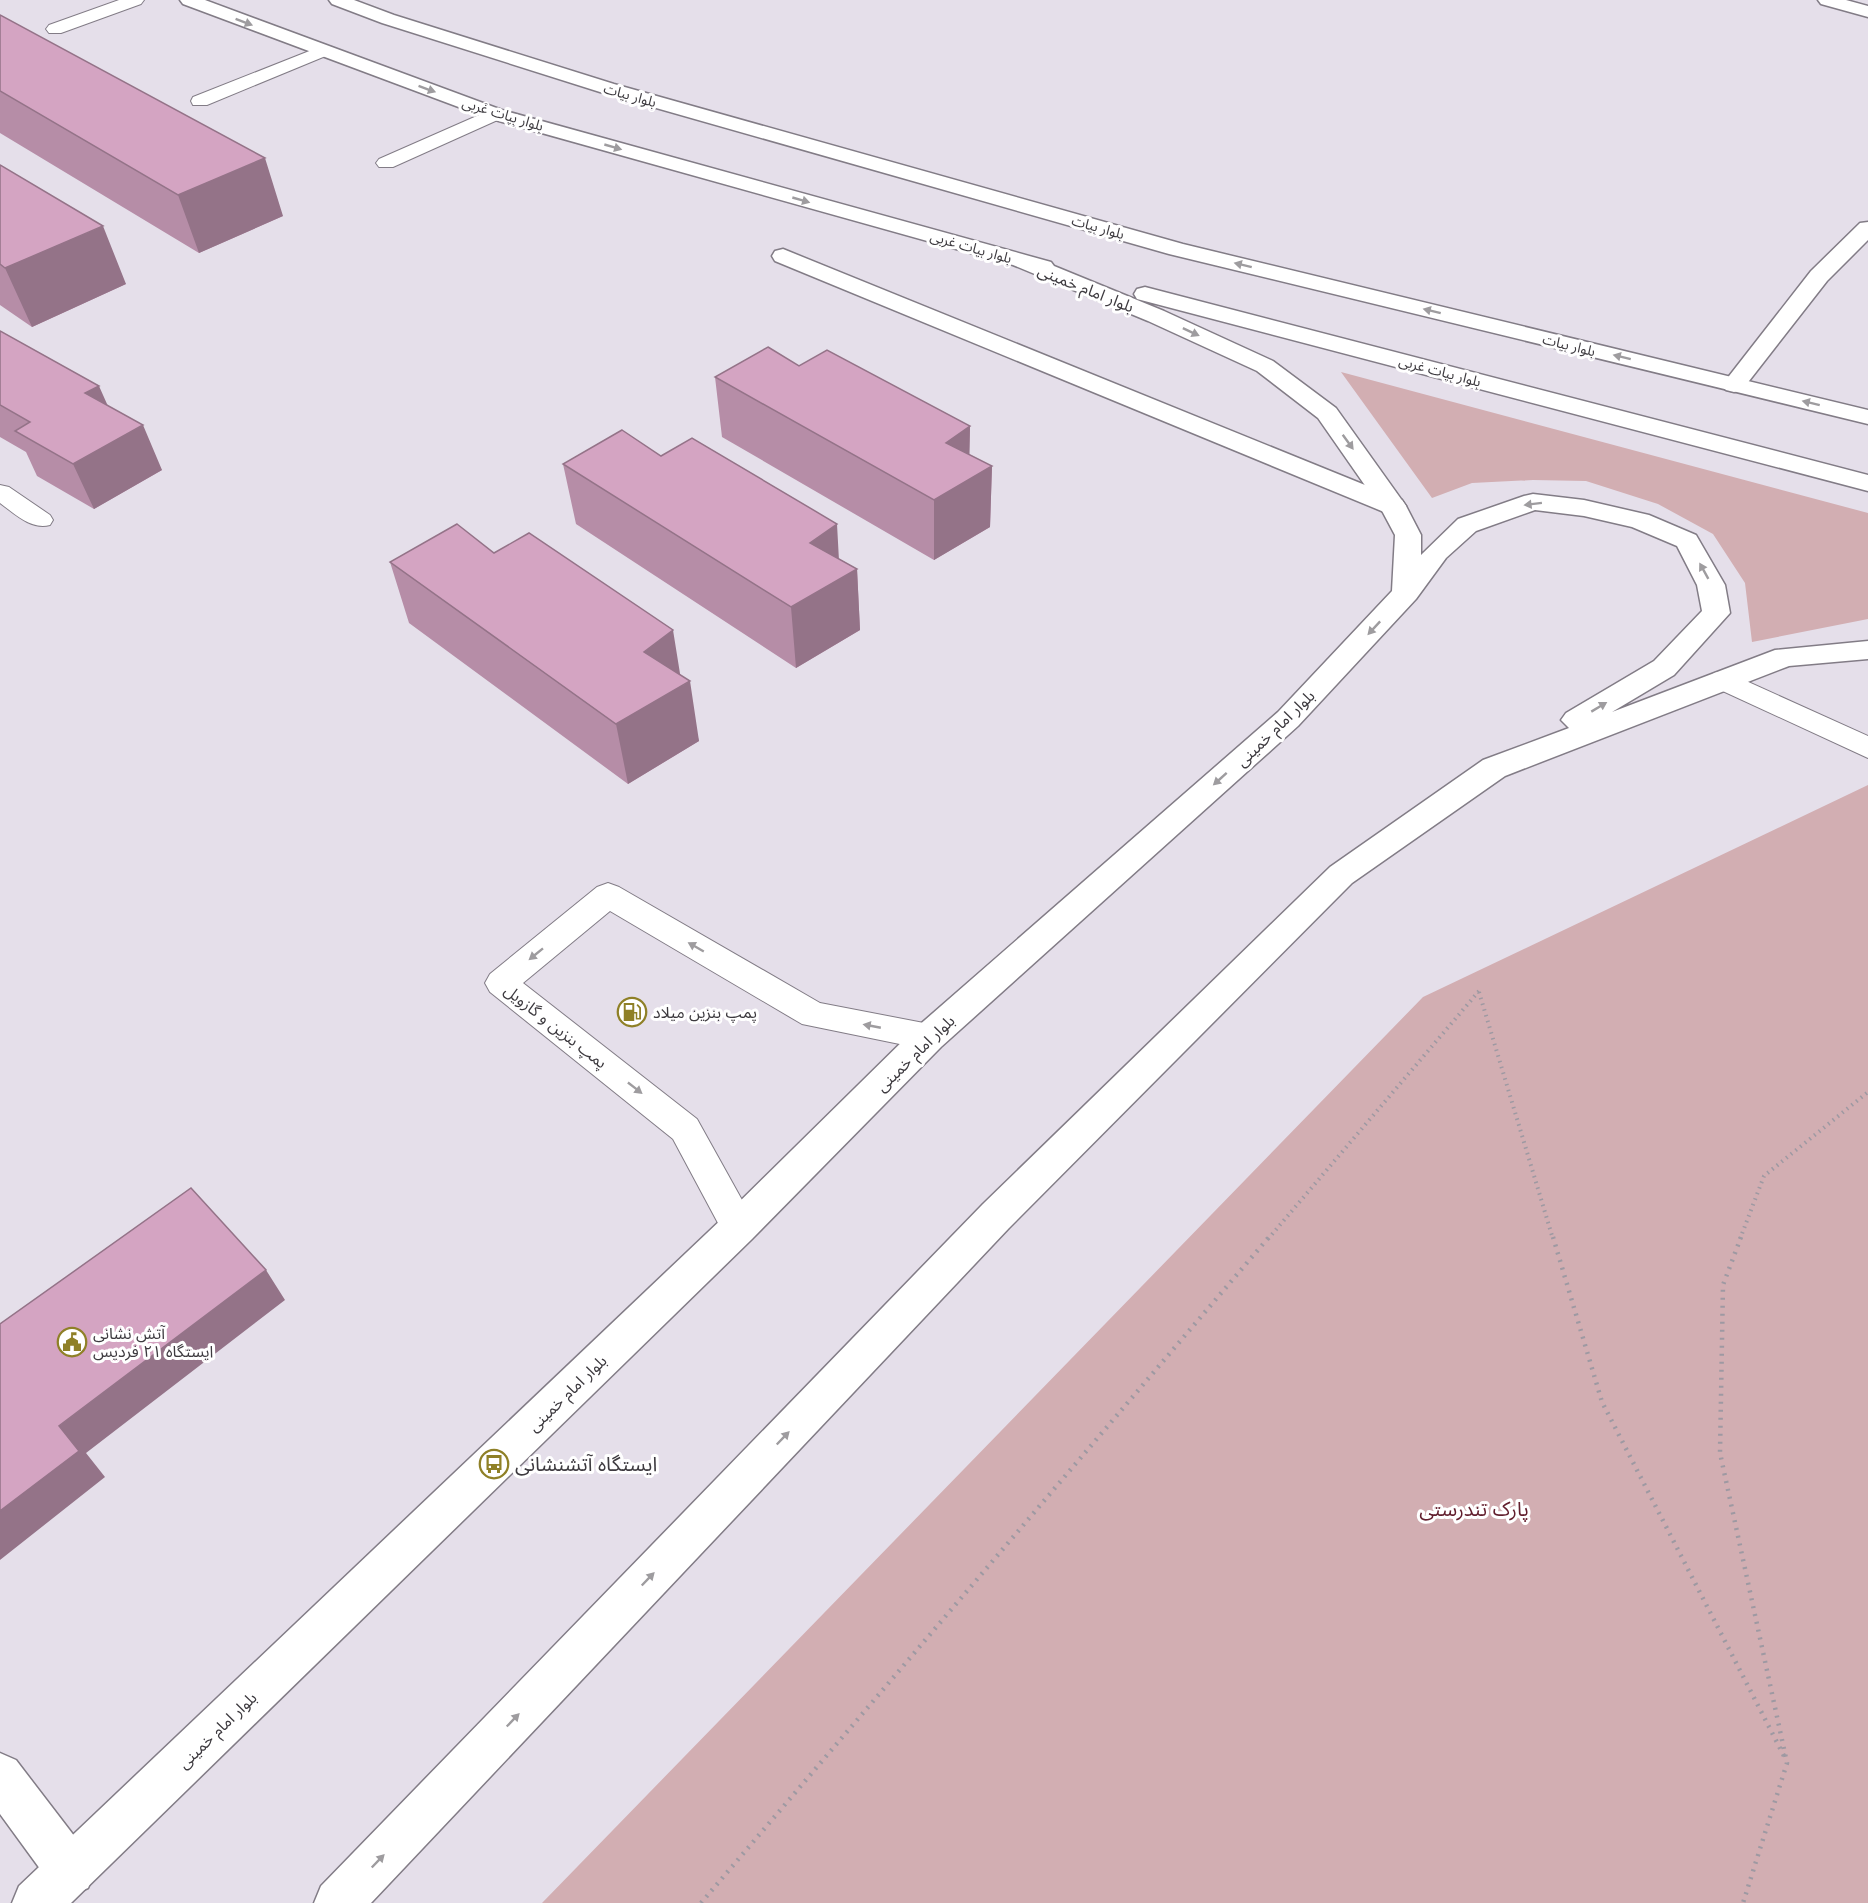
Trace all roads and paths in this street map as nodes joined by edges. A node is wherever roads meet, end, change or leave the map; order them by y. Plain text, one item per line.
1 (135, 0) edge
2 (189, 0) edge
3 (338, 0) edge
4 (1827, 0) edge
5 (1868, 12) edge
6 (55, 29) dead end
7 (322, 51) junction
8 (200, 101) dead end
9 (495, 114) junction
10 (386, 163) dead end
11 (1868, 228) edge
12 (783, 256) dead end
13 (1021, 261) junction
14 (1734, 385) junction
15 (1868, 417) edge
16 (1868, 483) edge
17 (0, 492) edge
18 (1393, 506) junction
19 (41, 520) dead end
20 (1406, 593) junction
21 (1868, 650) edge
22 (1724, 680) junction
23 (1868, 748) edge
24 (1494, 768) junction
25 (929, 1037) junction
26 (1868, 1092) edge
27 (739, 1227) junction
28 (1787, 1763) junction
29 (0, 1776) edge
30 (71, 1871) junction
31 (36, 1903) edge
32 (338, 1903) edge
33 (701, 1903) edge
34 (1743, 1903) edge

1 - 6 lane
2 -> 7 main road, بلوار بیات غربی
14 -> 3 main road, بلوار بیات
4 - 5 main road
7 - 8 lane
7 -> 9 main road, بلوار بیات غربی
9 - 10 lane
9 -> 13 main road, بلوار بیات غربی
11 - 14 main road
12 - 18 main road
13 - 16 main road, بلوار بیات غربی
13 -> 18 main road, بلوار امام خمینی
15 -> 14 main road, بلوار بیات
17 - 19 lane
18 - 20 main road, بلوار امام خمینی
24 -> 20 main road
20 -> 25 main road, بلوار امام خمینی
21 - 22 main road
22 - 23 lane
22 - 24 main road
32 -> 24 main road
25 - 27 main road, بلوار امام خمینی
25 -> 27 lane, پمپ بنزین و گازویل
26 - 28 path
27 - 30 main road, بلوار امام خمینی
28 - 33 path
28 - 34 path
29 - 30 main road
30 - 31 main road, بلوار امام خمینی

